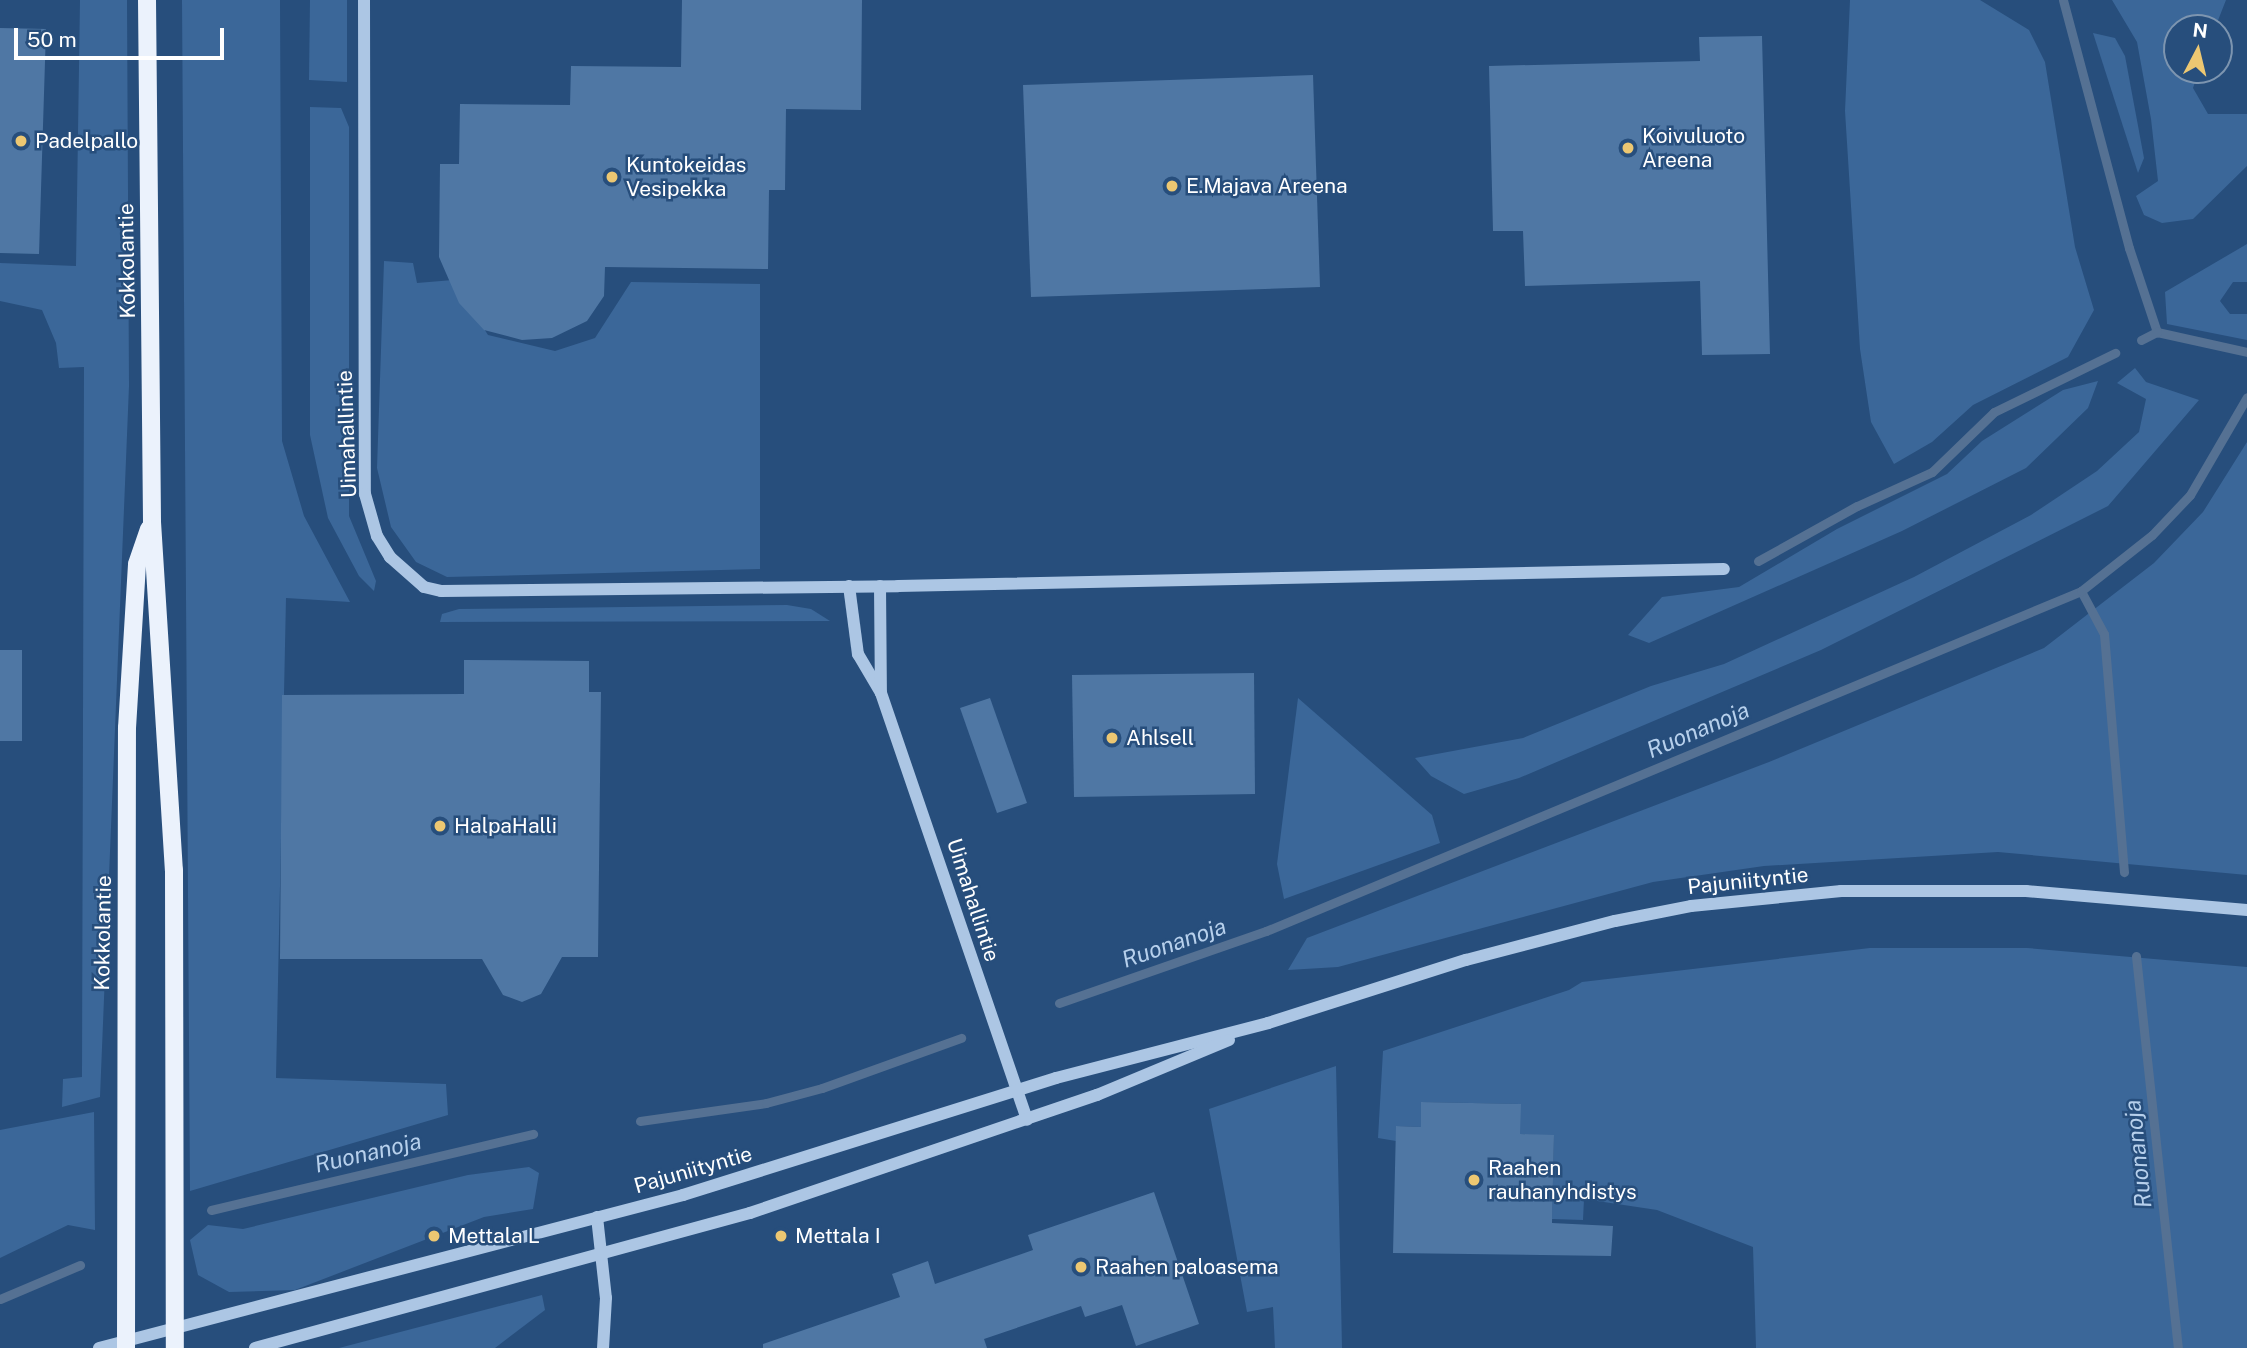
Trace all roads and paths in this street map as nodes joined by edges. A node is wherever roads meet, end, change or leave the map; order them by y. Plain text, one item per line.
1 (147, 0) edge
2 (364, 0) edge
3 (152, 522) junction
4 (1724, 569) dead end
5 (849, 586) junction
6 (880, 586) junction
7 (881, 693) junction
8 (2247, 910) edge
9 (1268, 1023) junction
10 (1016, 1090) junction
11 (1027, 1120) junction
12 (597, 1217) junction
13 (602, 1256) junction
14 (175, 1328) junction
15 (126, 1345) edge
16 (99, 1348) edge
17 (175, 1348) edge
18 (256, 1348) edge
19 (603, 1348) edge

1 - 3 main road, Kokkolantie
2 - 5 street, Uimahallintie
3 - 14 main road, Kokkolantie
3 - 15 main road, Kokkolantie
4 - 6 street
5 - 6 street, Uimahallintie
5 - 7 street, Uimahallintie
6 - 7 street, Uimahallintie
7 - 10 street, Uimahallintie
8 - 9 street, Pajuniityntie
9 - 10 street, Pajuniityntie
9 - 11 street, Pajuniityntie
10 - 11 street, Uimahallintie
10 - 12 street, Pajuniityntie
11 - 13 street, Pajuniityntie
12 - 13 street
12 - 14 street, Pajuniityntie
13 - 18 street, Pajuniityntie
13 - 19 street
14 - 15 street, Pajuniityntie
14 - 17 main road, Kokkolantie
15 - 16 street, Pajuniityntie

